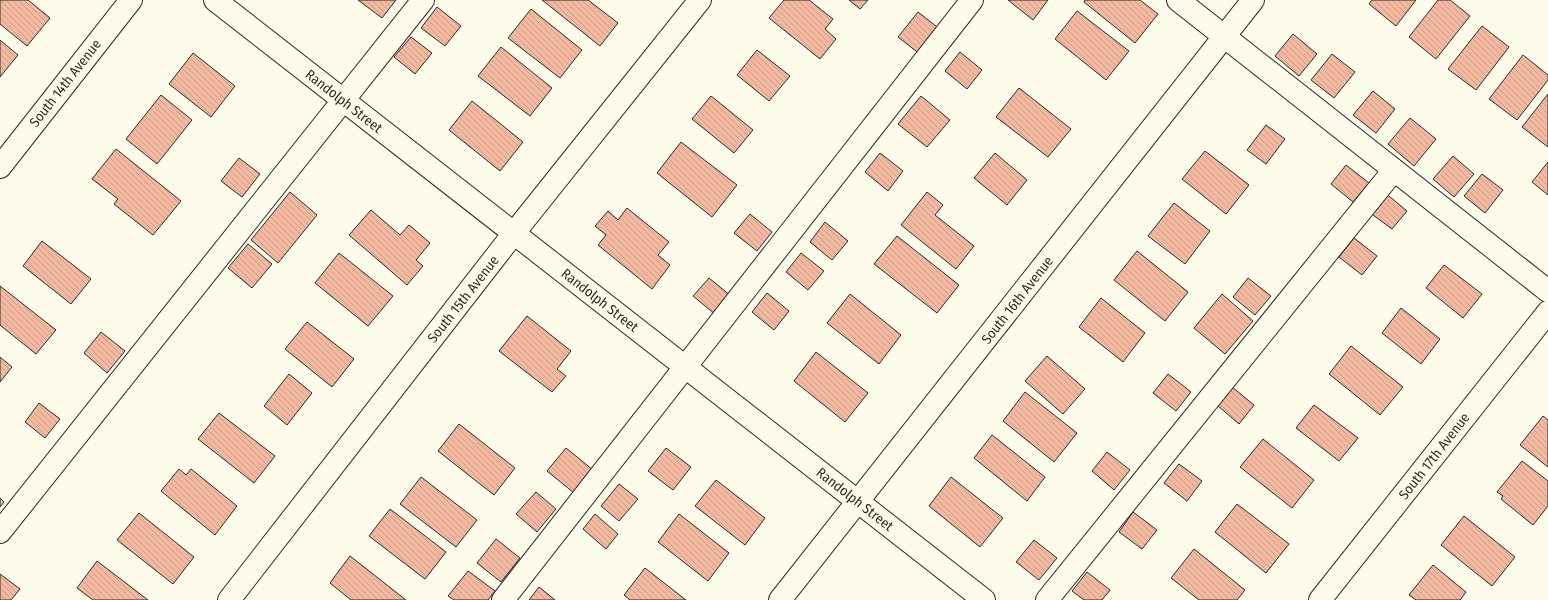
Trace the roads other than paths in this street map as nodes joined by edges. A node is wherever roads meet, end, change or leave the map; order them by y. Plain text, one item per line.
1 (131, 0) edge
2 (216, 0) edge
3 (423, 0) edge
4 (700, 0) edge
5 (972, 0) edge
6 (1178, 0) edge
7 (1253, 0) edge
8 (1224, 37) junction
9 (344, 100) junction
10 (0, 167) edge
11 (1394, 170) junction
12 (514, 233) junction
13 (1548, 291) edge
14 (1548, 312) edge
15 (686, 367) junction
16 (858, 502) junction
17 (0, 532) edge
18 (229, 600) edge
19 (503, 600) edge
20 (780, 600) edge
21 (984, 600) edge
22 (1047, 600) edge
23 (1320, 600) edge

1 - 10 street, South 14th Avenue
2 - 9 street, Randolph Street
3 - 9 street
4 - 12 street, South 15th Avenue
5 - 15 street
6 - 8 street
7 - 8 street, South 16th Avenue
8 - 11 street
8 - 16 street, South 16th Avenue
9 - 12 street, Randolph Street
9 - 17 street
11 - 13 street
11 - 22 street
12 - 15 street, Randolph Street
12 - 18 street, South 15th Avenue
14 - 23 street, South 17th Avenue
15 - 16 street, Randolph Street
15 - 19 street
16 - 20 street, South 16th Avenue
16 - 21 street, Randolph Street

